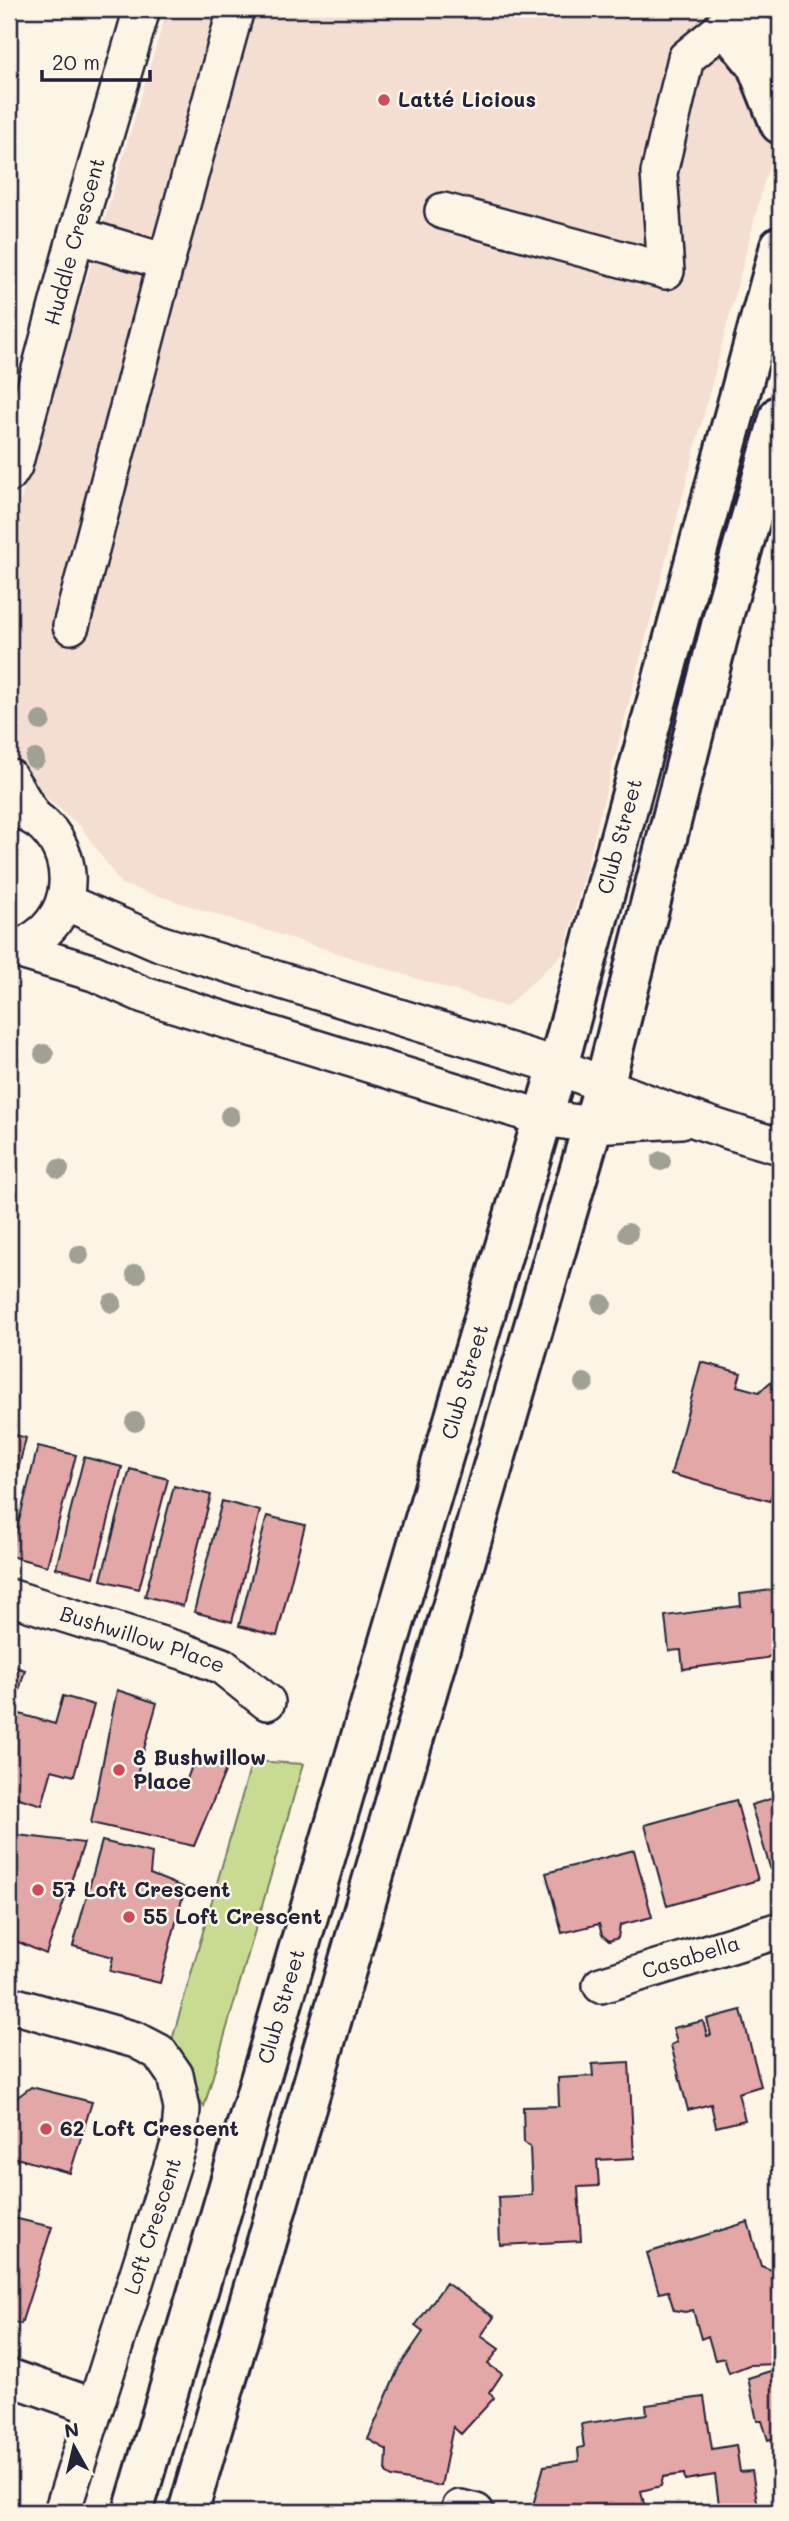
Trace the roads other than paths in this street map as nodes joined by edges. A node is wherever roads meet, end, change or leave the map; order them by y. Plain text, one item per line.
1 (124, 9) edge
2 (142, 9) edge
3 (236, 9) edge
4 (725, 26) junction
5 (780, 40) edge
6 (780, 124) edge
7 (443, 211) dead end
8 (76, 235) junction
9 (780, 246) edge
10 (166, 262) junction
11 (9, 414) edge
12 (780, 415) edge
13 (9, 474) edge
14 (71, 626) dead end
15 (9, 777) edge
16 (22, 813) edge
17 (65, 901) junction
18 (11, 949) edge
19 (558, 1066) junction
20 (604, 1086) junction
21 (542, 1118) junction
22 (695, 1119) junction
23 (592, 1125) junction
24 (780, 1146) edge
25 (9, 1597) edge
26 (267, 1702) dead end
27 (780, 1930) edge
28 (601, 1985) dead end
29 (9, 2004) edge
30 (9, 2377) edge
31 (95, 2407) junction
32 (62, 2512) edge
33 (133, 2512) edge
34 (188, 2512) edge

1 - 11 street, Huddle Crescent
2 - 8 street, Huddle Crescent
3 - 10 street
4 - 5 street
4 - 6 main road
4 - 7 street
8 - 10 street
8 - 13 street, Huddle Crescent
9 - 19 main road, Club Street
10 - 14 street
12 - 20 main road
15 - 16 street
16 - 17 street
17 - 18 street
17 - 19 street
18 - 21 street
19 - 20 street
19 - 21 main road, Club Street
20 - 22 street
20 - 23 main road
21 - 23 street
21 - 33 main road, Club Street
22 - 23 street
22 - 24 street
23 - 34 main road
25 - 26 street, Bushwillow Place
27 - 28 street, Casabella
29 - 31 street, Loft Crescent
30 - 31 street
31 - 32 street, Loft Crescent

